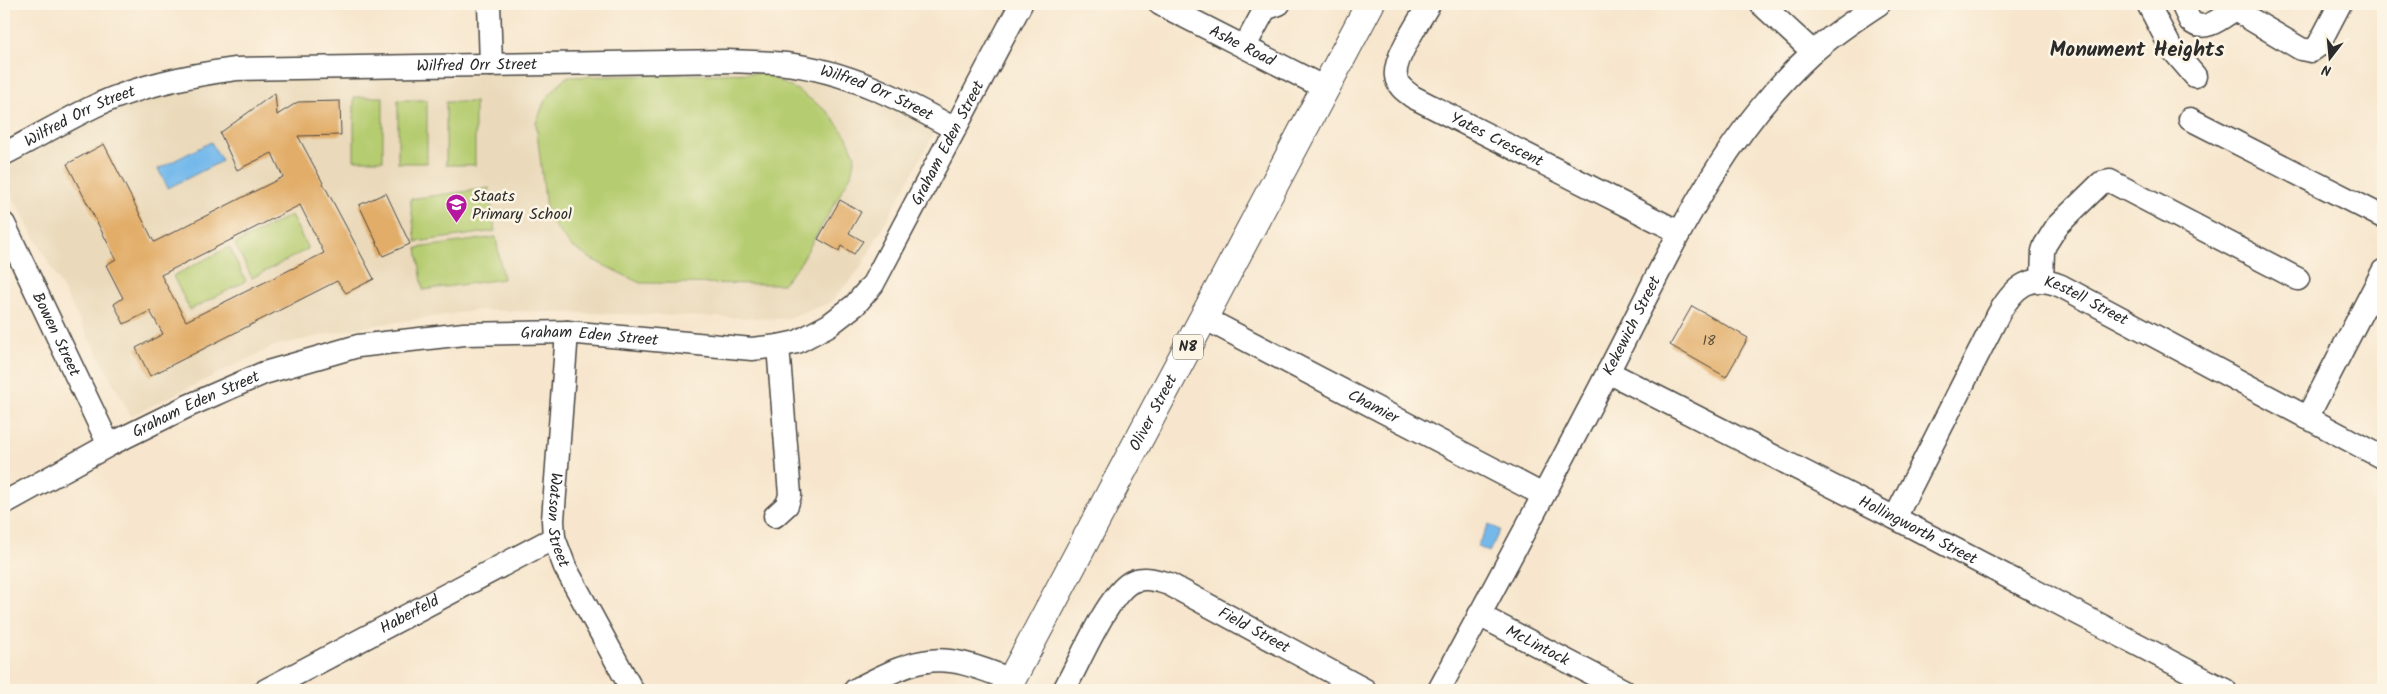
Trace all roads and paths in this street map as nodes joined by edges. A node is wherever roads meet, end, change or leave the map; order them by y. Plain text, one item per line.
1 (489, 4) edge
2 (1021, 4) edge
3 (1160, 4) edge
4 (1370, 4) edge
5 (1429, 4) edge
6 (1761, 4) edge
7 (1879, 4) edge
8 (2148, 4) edge
9 (2182, 4) edge
10 (2340, 4) edge
11 (1269, 5) edge
12 (2233, 6) edge
13 (1244, 46) junction
14 (1813, 52) junction
15 (491, 65) junction
16 (2194, 76) dead end
17 (1325, 88) junction
18 (2190, 119) dead end
19 (953, 128) junction
20 (4, 154) edge
21 (2383, 217) edge
22 (4, 224) edge
23 (1679, 232) junction
24 (2383, 271) edge
25 (2298, 279) dead end
26 (2042, 280) junction
27 (1204, 318) junction
28 (567, 332) junction
29 (778, 346) junction
30 (1608, 372) junction
31 (2308, 418) junction
32 (109, 445) junction
33 (2383, 458) edge
34 (1543, 495) junction
35 (4, 503) edge
36 (775, 516) dead end
37 (1895, 518) junction
38 (554, 538) junction
39 (1479, 615) junction
40 (1008, 685) edge
41 (266, 690) edge
42 (632, 690) edge
43 (855, 690) edge
44 (1064, 690) edge
45 (1365, 690) edge
46 (1439, 690) edge
47 (1622, 690) edge
48 (2225, 690) edge

1 - 15 street
2 - 19 street, Graham Eden Street
3 - 13 street, Ashe Road
4 - 17 highway, Oliver Street / N8
5 - 23 street, Yates Crescent
6 - 14 street
7 - 14 street, Kekewich Street
8 - 16 street
9 - 12 street
10 - 12 street
11 - 13 street
13 - 17 street, Ashe Road
14 - 23 street, Kekewich Street
15 - 19 street, Wilfred Orr Street
15 - 20 street, Wilfred Orr Street
17 - 27 highway, Oliver Street / N8
18 - 21 street
19 - 29 street, Graham Eden Street
22 - 32 street, Bowen Street
23 - 30 street, Kekewich Street
24 - 31 street
25 - 26 street
26 - 31 street, Kestell Street
26 - 37 street, Kestell Street
27 - 34 street, Chamier
27 - 40 highway, Oliver Street / N8
28 - 29 street, Graham Eden Street
28 - 32 street, Graham Eden Street
28 - 38 street, Watson Street
29 - 36 street
30 - 34 street, Kekewich Street
30 - 37 street, Hollingworth Street
31 - 33 street, Kestell Street
32 - 35 street, Graham Eden Street
34 - 39 street, Kekewich Street
37 - 48 street, Hollingworth Street
38 - 41 street, Haberfeld
38 - 42 street, Watson Street
39 - 46 street, Kekewich Street
39 - 47 street, McLintock
40 - 43 street
44 - 45 street, Field Street

